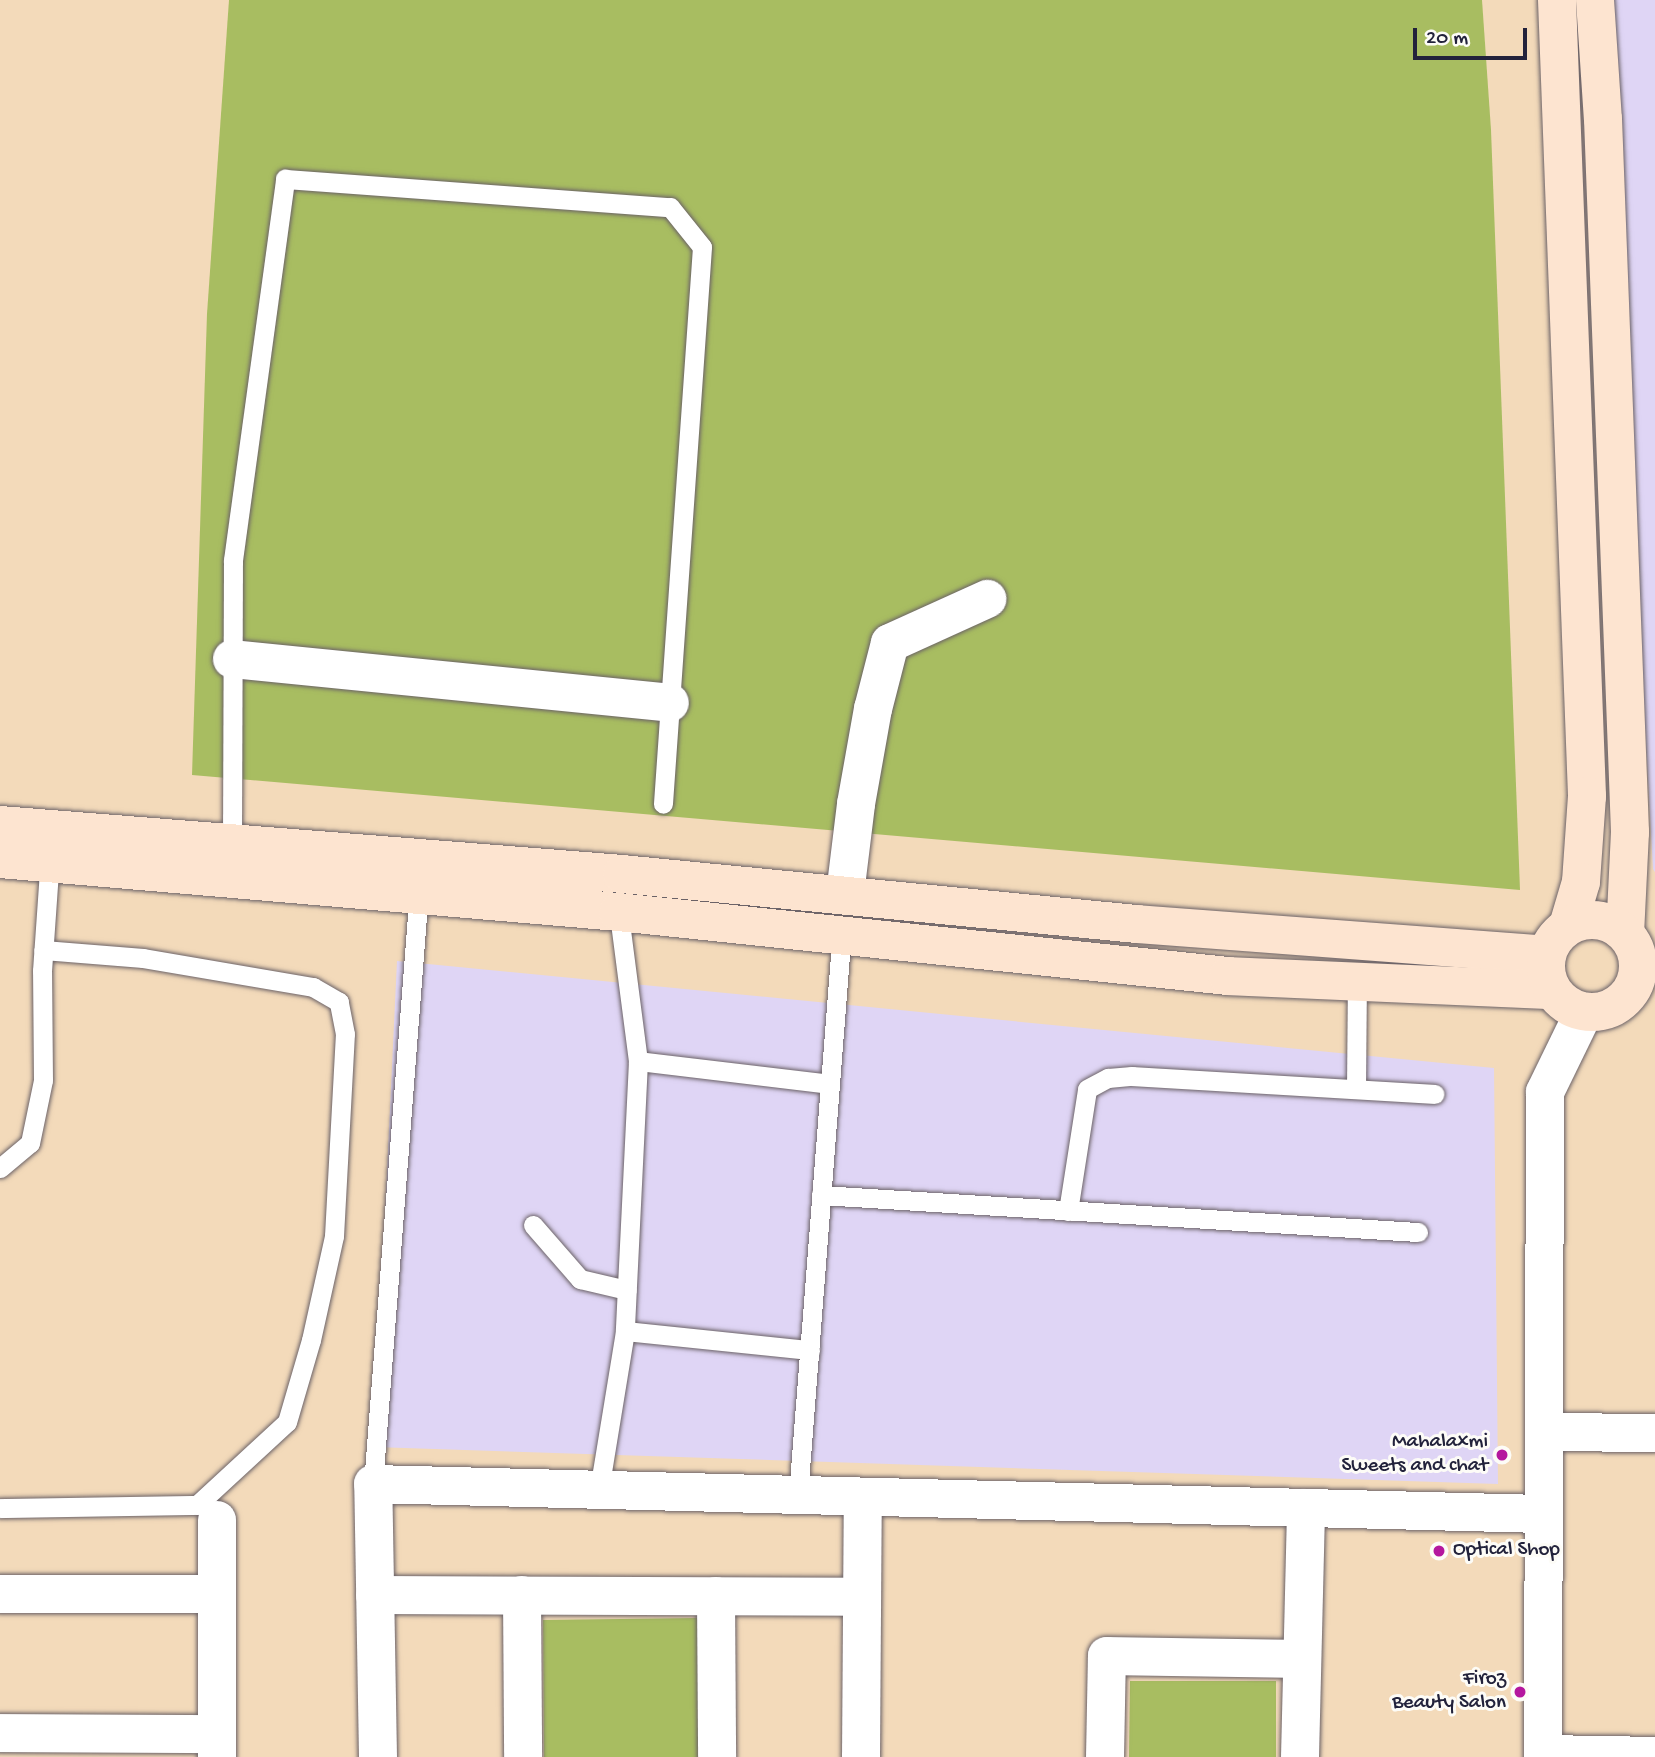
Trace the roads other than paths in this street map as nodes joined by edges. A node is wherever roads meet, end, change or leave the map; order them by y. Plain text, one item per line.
1 (1557, 0) edge
2 (1595, 0) edge
3 (987, 599) dead end
4 (232, 659) junction
5 (670, 703) junction
6 (663, 804) dead end
7 (0, 825) edge
8 (232, 843) junction
9 (50, 846) junction
10 (0, 859) edge
11 (427, 859) junction
12 (622, 874) junction
13 (845, 894) junction
14 (418, 897) junction
15 (618, 912) junction
16 (1137, 924) junction
17 (841, 937) junction
18 (43, 950) junction
19 (1639, 951) edge
20 (1556, 957) junction
21 (1131, 966) junction
22 (1357, 981) junction
23 (1619, 1008) edge
24 (638, 1061) junction
25 (830, 1084) junction
26 (1356, 1089) junction
27 (1434, 1094) dead end
28 (0, 1168) edge
29 (821, 1195) junction
30 (1068, 1211) junction
31 (533, 1225) dead end
32 (1418, 1232) dead end
33 (627, 1290) junction
34 (625, 1331) junction
35 (810, 1350) junction
36 (1544, 1432) junction
37 (1655, 1433) edge
38 (373, 1484) junction
39 (599, 1490) junction
40 (798, 1495) junction
41 (863, 1497) junction
42 (0, 1508) edge
43 (1306, 1508) junction
44 (1544, 1514) junction
45 (217, 1520) dead end
46 (0, 1594) edge
47 (216, 1594) junction
48 (375, 1595) junction
49 (522, 1595) junction
50 (716, 1596) junction
51 (862, 1597) junction
52 (1302, 1659) junction
53 (0, 1733) edge
54 (217, 1745) edge
55 (1544, 1755) edge
56 (1655, 1756) edge
57 (377, 1757) edge
58 (523, 1757) edge
59 (717, 1757) edge
60 (861, 1757) edge
61 (1105, 1757) edge
62 (1300, 1757) edge

1 - 20 street
2 - 19 street
3 - 13 street
4 - 5 street
4 - 5 lane
4 - 8 lane
5 - 6 lane
7 - 9 street
8 - 9 street
8 - 11 street
9 - 10 street
9 - 14 street
9 - 18 lane
11 - 12 street
11 - 14 lane
12 - 13 street
12 - 15 lane
13 - 16 street
13 - 17 lane
14 - 15 street
14 - 38 lane
15 - 17 street
15 - 24 lane
16 - 20 street
16 - 21 street
17 - 21 street
17 - 25 lane
18 - 28 lane
18 - 42 lane
19 - 20 street
19 - 23 street
20 - 22 street
20 - 23 street
21 - 22 street
22 - 26 lane
23 - 36 street
24 - 25 lane
24 - 33 lane
25 - 29 lane
26 - 27 lane
26 - 30 lane
29 - 30 lane
29 - 35 lane
30 - 32 lane
31 - 33 lane
33 - 34 lane
34 - 35 lane
34 - 39 lane
35 - 40 lane
36 - 37 street
36 - 44 street
38 - 39 street
38 - 48 street
39 - 40 street
40 - 41 street
41 - 43 street
41 - 51 street
43 - 44 street
43 - 52 street
44 - 55 street
45 - 47 street
46 - 47 street
47 - 54 street
48 - 49 street
48 - 57 street
49 - 50 street
49 - 58 street
50 - 51 street
50 - 59 street
51 - 60 street
52 - 61 street
52 - 62 street
53 - 54 street
55 - 56 street

